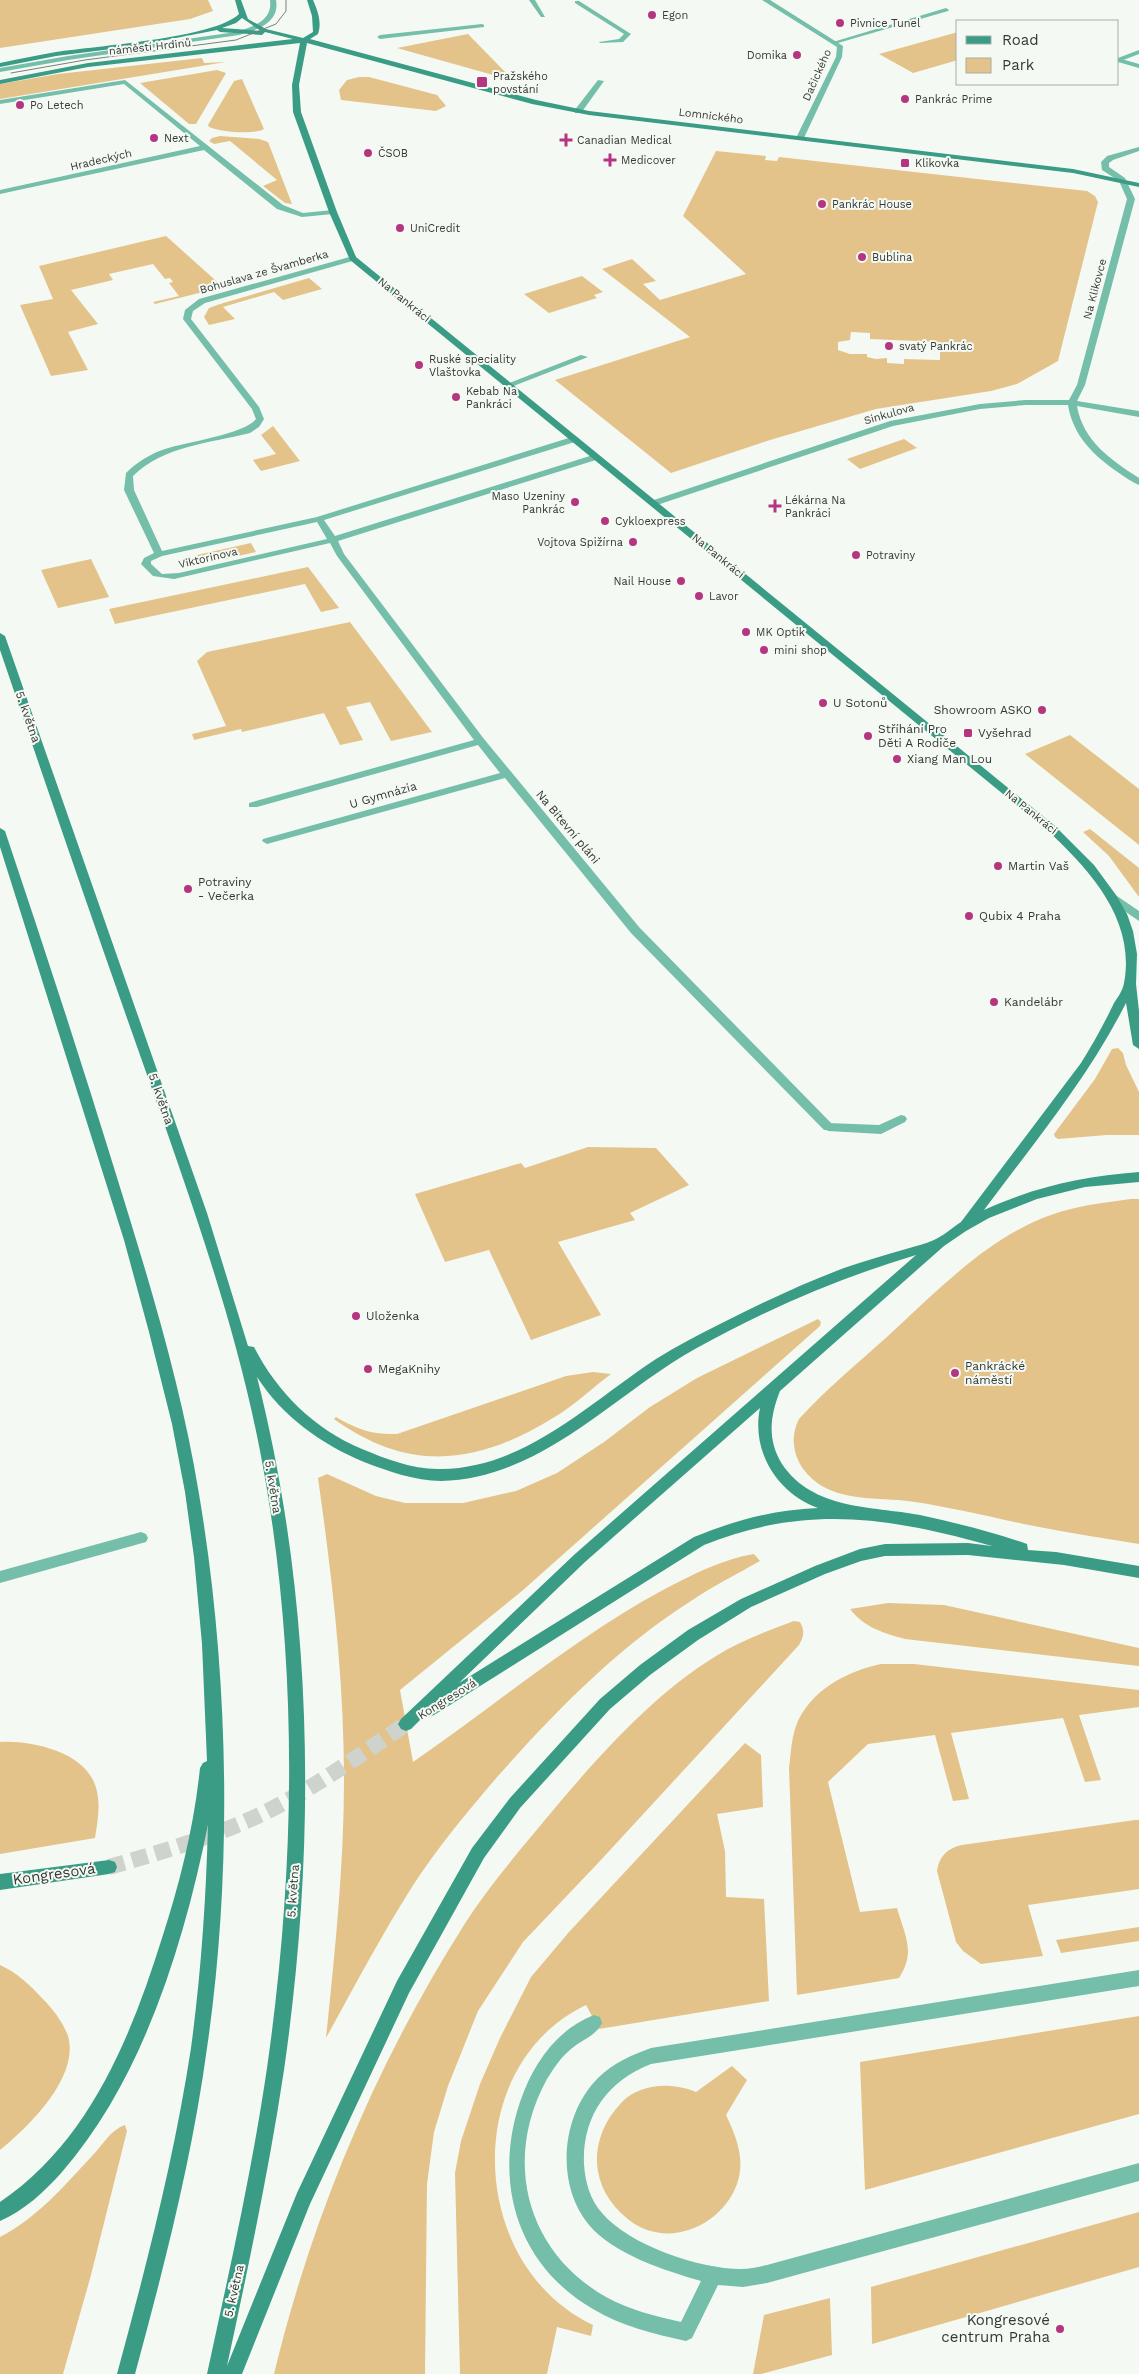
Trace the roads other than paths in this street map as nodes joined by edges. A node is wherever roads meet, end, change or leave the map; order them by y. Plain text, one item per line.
1 (238, 0) edge
2 (273, 0) edge
3 (310, 0) edge
4 (532, 0) edge
5 (765, 0) edge
6 (577, 2) dead end
7 (946, 10) dead end
8 (242, 14) junction
9 (543, 16) dead end
10 (482, 26) dead end
11 (256, 27) junction
12 (210, 30) junction
13 (246, 31) junction
14 (380, 37) dead end
15 (304, 40) junction
16 (602, 42) dead end
17 (836, 42) junction
18 (1139, 52) edge
19 (1119, 60) edge
20 (1119, 60) edge
21 (0, 65) edge
22 (88, 65) junction
23 (1139, 66) edge
24 (0, 70) edge
25 (0, 75) edge
26 (600, 81) dead end
27 (0, 82) edge
28 (0, 102) edge
29 (578, 111) junction
30 (800, 138) junction
31 (206, 146) junction
32 (1139, 149) edge
33 (1122, 180) junction
34 (1139, 186) edge
35 (0, 192) edge
36 (332, 212) junction
37 (353, 258) junction
38 (584, 357) dead end
39 (508, 385) junction
40 (1072, 403) junction
41 (1139, 414) edge
42 (575, 439) junction
43 (596, 456) junction
44 (1139, 482) edge
45 (654, 503) junction
46 (319, 519) junction
47 (333, 540) junction
48 (159, 554) junction
49 (0, 636) edge
50 (480, 741) junction
51 (507, 774) junction
52 (253, 805) dead end
53 (0, 831) edge
54 (267, 841) dead end
55 (1111, 896) junction
56 (1139, 917) edge
57 (1135, 983) edge
58 (1139, 1045) edge
59 (901, 1119) dead end
60 (1139, 1177) edge
61 (966, 1224) junction
62 (939, 1243) junction
63 (240, 1331) junction
64 (774, 1389) junction
65 (854, 1512) junction
66 (141, 1538) dead end
67 (1062, 1560) junction
68 (1139, 1572) edge
69 (0, 1577) edge
70 (213, 1691) junction
71 (109, 1866) tunnel mouth
72 (0, 1882) edge
73 (1139, 1978) edge
74 (594, 2022) dead end
75 (1139, 2172) edge
76 (0, 2212) edge
77 (713, 2275) junction
78 (126, 2374) edge
79 (216, 2374) edge
80 (233, 2374) edge

1 - 8 street
2 - 11 street
3 - 15 street, Na Pankráci
4 - 9 street
5 - 17 street, Dačického
6 - 16 street
7 - 17 street
8 - 11 street
8 - 12 street, náměstí Hrdinů
10 - 14 street
11 - 13 street
11 - 15 street
12 - 13 street
12 - 21 street, náměstí Hrdinů
13 - 15 street
13 - 24 street
15 - 22 street, náměstí Hrdinů
15 - 29 street, Lomnického
15 - 36 street, Na Pankráci
17 - 30 street, Dačického
18 - 19 street
20 - 23 street
22 - 25 street
22 - 27 street, náměstí Hrdinů
26 - 29 street
28 - 31 street
29 - 30 street, Lomnického
30 - 33 street, Lomnického
31 - 35 street, Hradeckých
31 - 36 street
32 - 33 street
33 - 34 street, Lomnického
33 - 40 street, Na Klikovce
36 - 37 street, Na Pankráci
37 - 39 street, Na Pankráci
37 - 48 street, Bohuslava ze Švamberka
38 - 39 street
39 - 42 street, Na Pankráci
40 - 41 street, Sinkulova
40 - 44 street
40 - 45 street, Sinkulova
42 - 43 street, Na Pankráci
42 - 46 street, Viktorinova
43 - 45 street, Na Pankráci
43 - 47 street, Viktorinova
45 - 55 street, Na Pankráci
46 - 47 street, Na Bitevní pláni
46 - 48 street, Viktorinova
47 - 48 street, Viktorinova
47 - 50 street, Na Bitevní pláni
49 - 63 street, 5. května
50 - 51 street, Na Bitevní pláni
50 - 52 street, U Gymnázia
51 - 54 street, U Gymnázia
51 - 59 street, Na Bitevní pláni
53 - 70 street
55 - 56 street, Na Pankráci
55 - 57 street, Na Pankráci
57 - 58 street, Na Pankráci
57 - 61 street
60 - 61 street
61 - 62 street
62 - 63 street
62 - 64 street
63 - 79 street, 5. května
64 - 65 street
64 - 65 street, Kongresová
65 - 67 street
66 - 69 street
67 - 68 street
67 - 80 street
70 - 76 street
70 - 78 street
71 - 72 street, Kongresová
73 - 77 street
74 - 77 street
75 - 77 street

